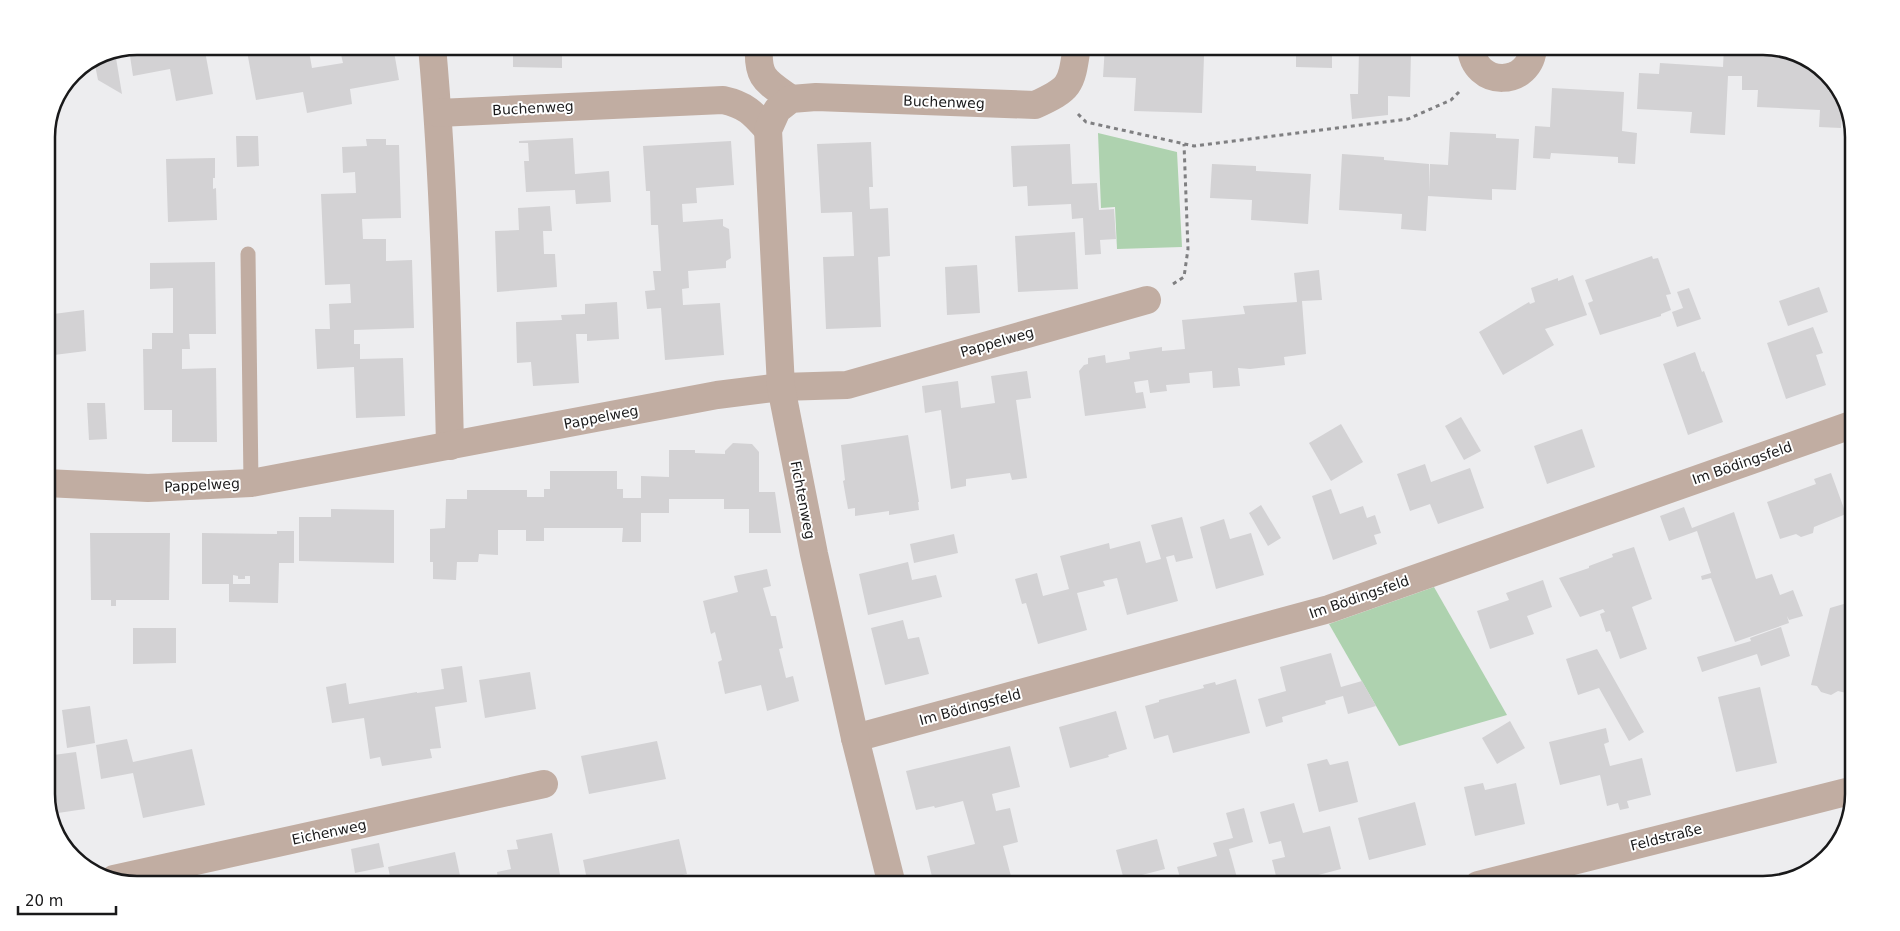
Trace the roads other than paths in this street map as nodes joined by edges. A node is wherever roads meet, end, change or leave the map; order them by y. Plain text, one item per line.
1 (433, 55) edge
2 (758, 55) edge
3 (1076, 55) edge
4 (1531, 55) edge
5 (1476, 58) edge
6 (438, 113) junction
7 (779, 113) junction
8 (248, 254) dead end
9 (1147, 300) road end
10 (781, 387) junction
11 (1845, 427) edge
12 (450, 446) junction
13 (55, 483) edge
14 (251, 483) junction
15 (855, 738) junction
16 (544, 784) dead end
17 (1845, 792) edge
18 (131, 875) edge
19 (890, 876) edge
20 (1514, 876) edge

1 - 6 street
2 - 7 street
3 - 7 street, Buchenweg
4 - 5 street
6 - 7 street, Buchenweg
6 - 12 street
7 - 10 street, Fichtenweg
8 - 14 lane
9 - 10 street, Pappelweg
10 - 12 street, Pappelweg
10 - 15 street, Fichtenweg
11 - 15 street, Im Bödingsfeld
12 - 14 street, Pappelweg
13 - 14 street, Pappelweg
15 - 19 street, Fichtenweg
16 - 18 street, Eichenweg
17 - 20 street, Feldstraße

